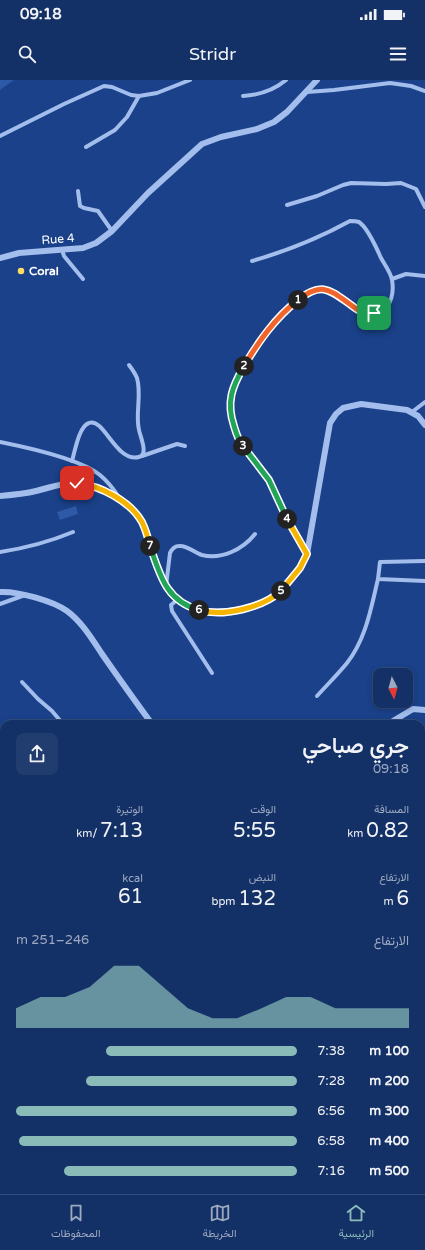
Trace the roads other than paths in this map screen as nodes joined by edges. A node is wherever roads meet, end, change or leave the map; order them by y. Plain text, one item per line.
1 (190, 80) edge
2 (286, 80) edge
3 (317, 80) edge
4 (425, 91) edge
5 (307, 92) junction
6 (139, 96) junction
7 (243, 96) dead end
8 (0, 136) edge
9 (86, 147) dead end
10 (78, 191) dead end
11 (287, 205) dead end
12 (425, 207) edge
13 (112, 231) junction
14 (62, 250) junction
15 (0, 258) edge
16 (252, 261) dead end
17 (425, 276) edge
18 (82, 279) dead end
19 (392, 279) junction
20 (129, 365) dead end
21 (425, 402) edge
22 (412, 412) junction
23 (425, 425) edge
24 (0, 442) edge
25 (185, 446) dead end
26 (142, 456) junction
27 (72, 461) junction
28 (0, 496) edge
29 (119, 498) junction
30 (73, 532) dead end
31 (254, 534) dead end
32 (0, 552) edge
33 (307, 554) junction
34 (425, 561) edge
35 (378, 579) junction
36 (425, 581) edge
37 (166, 586) junction
38 (0, 592) edge
39 (25, 595) junction
40 (177, 600) junction
41 (0, 604) edge
42 (212, 673) dead end
43 (22, 682) dead end
44 (318, 696) dead end
45 (425, 710) edge
46 (60, 720) edge
47 (149, 720) edge
48 (395, 720) edge

1 - 6 street
2 - 7 street
3 - 5 street, Rue 4
4 - 5 street
5 - 13 street, Rue 4
6 - 8 street
6 - 9 street
10 - 13 street
11 - 12 street
13 - 14 street, Rue 4
14 - 15 street, Rue 4
14 - 18 street
16 - 19 street
17 - 19 street
19 - 33 street
20 - 26 street
21 - 22 street
22 - 23 street
22 - 33 street
24 - 27 street
25 - 26 street
26 - 27 street
27 - 29 street
28 - 29 street
29 - 37 street
30 - 32 street
31 - 37 street
33 - 40 street
34 - 35 street
35 - 36 street
35 - 44 street
37 - 40 street
38 - 39 street
39 - 41 street
39 - 47 street
40 - 42 street
43 - 46 street
45 - 48 street

